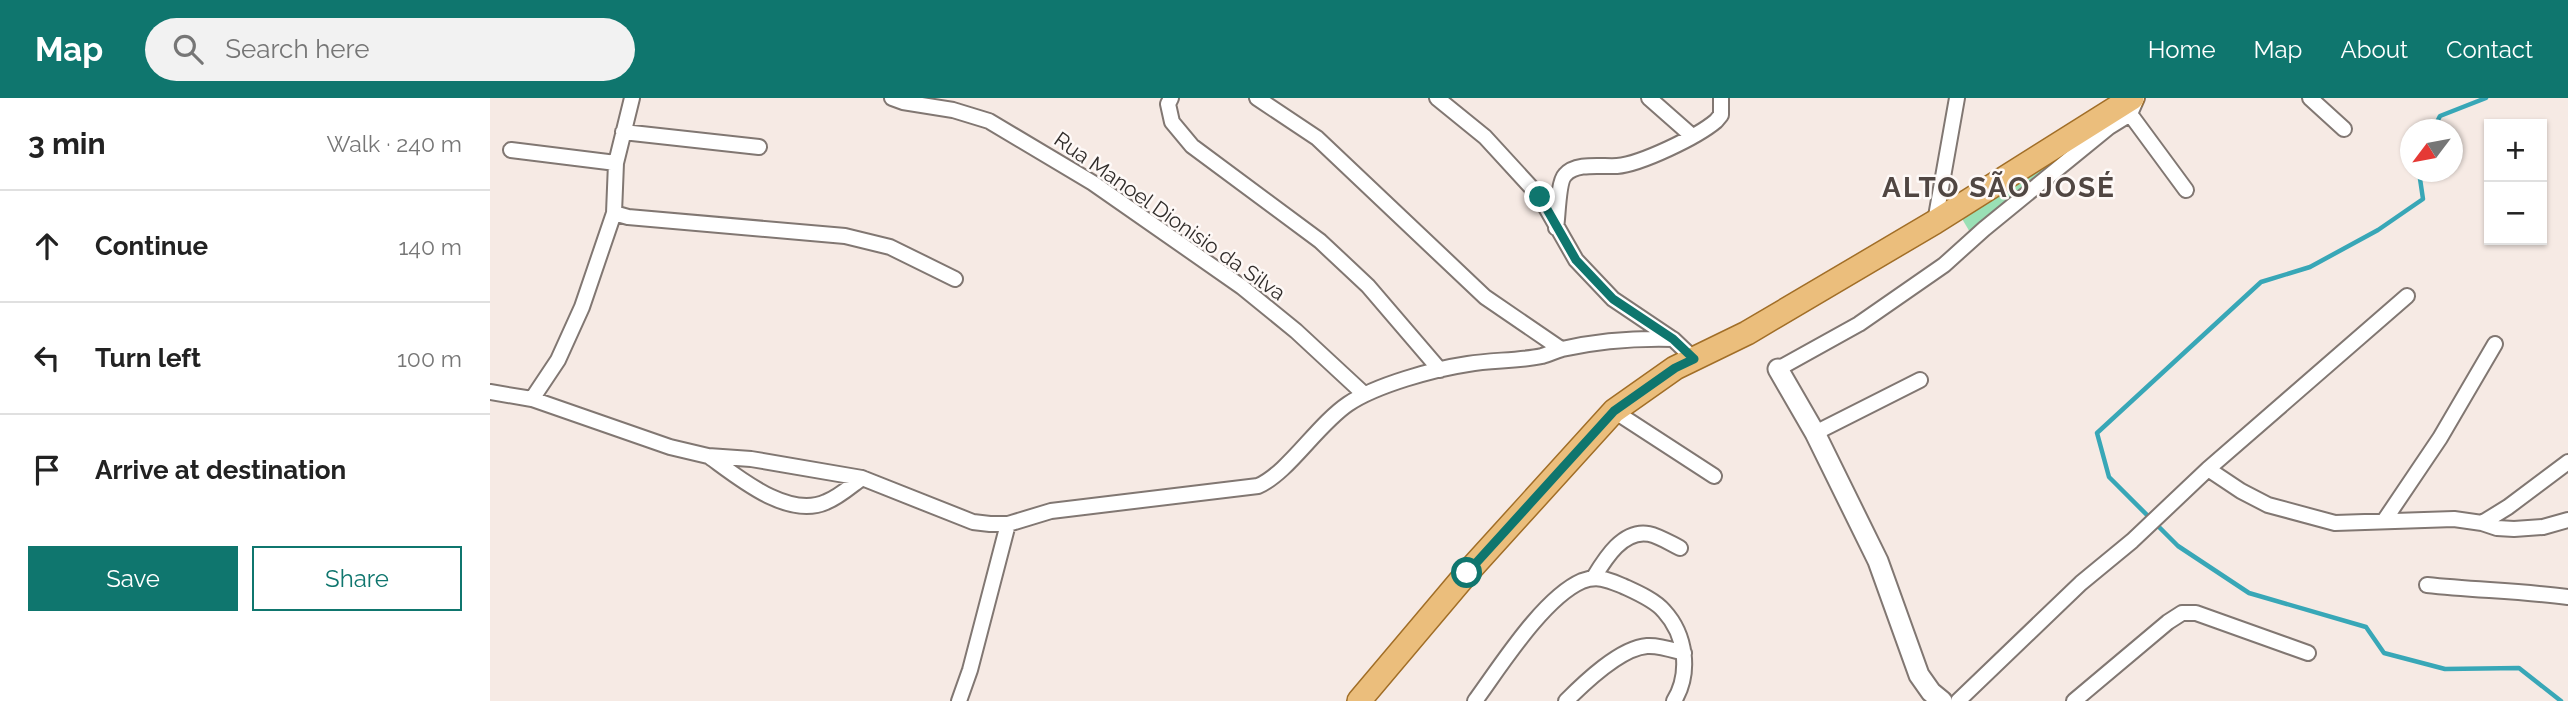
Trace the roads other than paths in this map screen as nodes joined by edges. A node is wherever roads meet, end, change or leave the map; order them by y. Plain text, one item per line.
1 (632, 98) edge
2 (892, 98) edge
3 (1171, 98) edge
4 (1257, 98) edge
5 (1437, 98) edge
6 (1649, 98) edge
7 (1721, 98) edge
8 (1957, 98) edge
9 (2137, 98) edge
10 (2310, 98) edge
11 (2131, 106) edge
12 (2344, 129) dead end
13 (623, 132) junction
14 (1691, 135) junction
15 (759, 147) dead end
16 (511, 150) dead end
17 (616, 163) junction
18 (2186, 190) dead end
19 (614, 213) junction
20 (1935, 222) junction
21 (1556, 228) junction
22 (955, 279) dead end
23 (2407, 296) dead end
24 (1673, 339) junction
25 (2495, 344) dead end
26 (1561, 349) junction
27 (1694, 359) junction
28 (1779, 369) joint
29 (1440, 370) junction
30 (1920, 380) dead end
31 (490, 392) edge
32 (1364, 394) junction
33 (532, 399) junction
34 (1614, 411) junction
35 (1815, 433) junction
36 (708, 456) junction
37 (2568, 462) edge
38 (2208, 469) junction
39 (1714, 476) dead end
40 (862, 478) junction
41 (2568, 520) edge
42 (2384, 521) junction
43 (2482, 523) junction
44 (1008, 524) junction
45 (1679, 548) dead end
46 (1594, 577) junction
47 (2427, 585) dead end
48 (2568, 597) edge
49 (1685, 653) junction
50 (2308, 653) dead end
51 (959, 701) edge
52 (1359, 701) edge
53 (1475, 701) edge
54 (1566, 701) edge
55 (1674, 701) edge
56 (1942, 701) edge
57 (1958, 701) edge
58 (2074, 701) edge

1 - 13 street
2 - 32 street, Rua Manoel Dionisio da Silva
3 - 29 street
4 - 26 street
5 - 21 street
6 - 14 street
7 - 14 street
8 - 20 street
9 - 11 street
10 - 12 street
11 - 18 street
11 - 20 main road
11 - 28 street
13 - 15 street
13 - 17 street
14 - 21 street
16 - 17 street
17 - 19 street
19 - 22 street
19 - 33 street
20 - 27 main road
21 - 24 street
23 - 38 street
24 - 26 street
24 - 27 street
25 - 42 street
26 - 29 street
27 - 34 main road
28 - 35 street
29 - 32 street
30 - 35 street
31 - 33 street
32 - 44 street
33 - 36 street
34 - 39 street
34 - 52 main road
35 - 56 street
36 - 40 street
36 - 40 street
37 - 43 street
38 - 42 street
38 - 57 street
40 - 44 street
41 - 43 street
42 - 43 street
44 - 51 street
45 - 46 street
46 - 49 street
46 - 53 street
47 - 48 street
49 - 54 street
49 - 55 street
50 - 58 street

